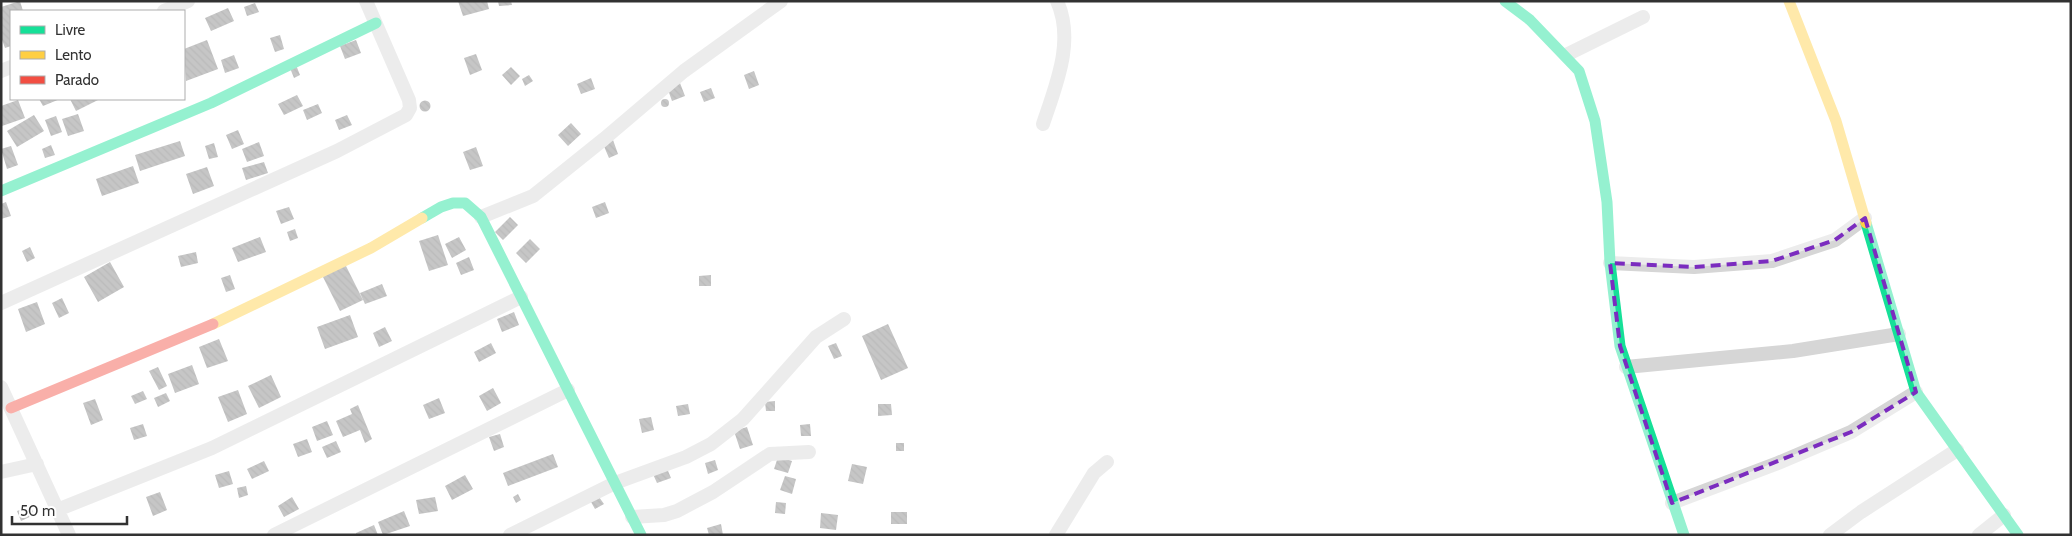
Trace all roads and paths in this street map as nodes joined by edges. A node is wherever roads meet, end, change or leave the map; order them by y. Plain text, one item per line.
1 (188, 1) edge
2 (366, 1) edge
3 (781, 1) edge
4 (1057, 1) edge
5 (1505, 1) edge
6 (1788, 1) edge
7 (166, 10) edge
8 (1642, 17) dead end
9 (376, 23) junction
10 (1566, 55) junction
11 (1043, 124) dead end
12 (1, 191) edge
13 (482, 218) junction
14 (1865, 218) junction
15 (1610, 264) junction
16 (521, 297) junction
17 (1, 303) edge
18 (844, 319) dead end
19 (1899, 334) junction
20 (1626, 367) junction
21 (1, 387) edge
22 (568, 390) junction
23 (1916, 392) junction
24 (11, 408) junction
25 (1958, 450) junction
26 (809, 452) dead end
27 (1107, 462) dead end
28 (37, 464) junction
29 (1, 472) edge
30 (615, 483) junction
31 (1672, 503) junction
32 (57, 510) junction
33 (2004, 515) junction
34 (632, 517) junction
35 (69, 535) edge
36 (274, 535) edge
37 (510, 535) edge
38 (641, 535) edge
39 (1056, 535) edge
40 (1684, 535) edge
41 (1830, 535) edge
42 (1979, 535) edge
43 (2018, 535) edge

1 - 7 street
2 - 9 street
3 - 13 street
4 - 11 street
5 - 10 street
6 - 14 street
8 - 10 street
9 - 12 street
9 - 17 street
10 - 15 street
13 - 16 street
13 - 24 street
14 - 15 street
14 - 19 street
15 - 20 street
16 - 22 street
16 - 32 street
18 - 30 street
19 - 20 street
19 - 23 street
20 - 31 street
21 - 24 street
22 - 30 street
22 - 36 street
23 - 25 street
23 - 31 street
24 - 28 street
25 - 33 street
25 - 41 street
26 - 34 street
27 - 39 street
28 - 29 street
28 - 32 street
30 - 34 street
30 - 37 street
31 - 40 street
32 - 35 street
33 - 42 street
33 - 43 street
34 - 38 street

